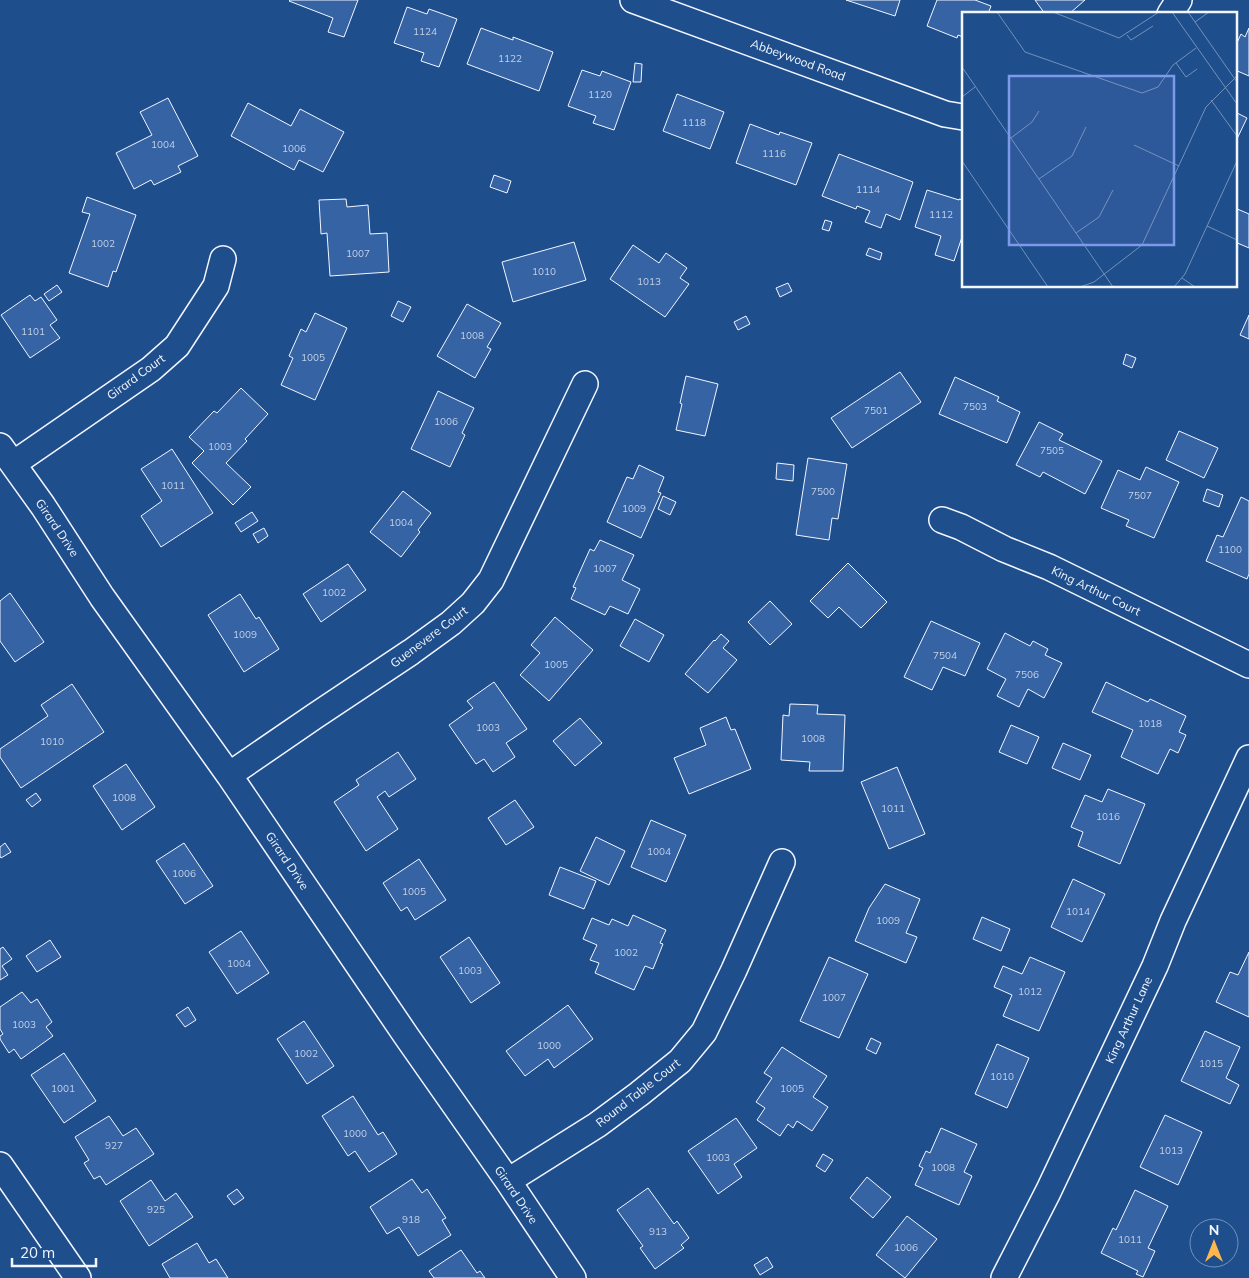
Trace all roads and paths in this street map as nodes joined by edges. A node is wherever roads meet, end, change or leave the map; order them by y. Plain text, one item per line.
1 (633, 0) edge
2 (1179, 0) edge
3 (1171, 12) edge
4 (962, 117) edge
5 (223, 259) dead end
6 (585, 384) dead end
7 (6, 455) edge
8 (942, 520) dead end
9 (1249, 665) edge
10 (1249, 758) edge
11 (229, 775) junction
12 (782, 862) dead end
13 (0, 1165) edge
14 (508, 1181) junction
15 (78, 1278) edge
16 (573, 1278) edge
17 (1004, 1278) edge

1 - 4 street, Abbeywood Road
2 - 3 street
5 - 7 street, Girard Court
6 - 11 street, Guenevere Court
7 - 11 street, Girard Drive
8 - 9 street, King Arthur Court
10 - 17 street, King Arthur Lane
11 - 14 street, Girard Drive
12 - 14 street, Round Table Court
13 - 15 street
14 - 16 street, Girard Drive

